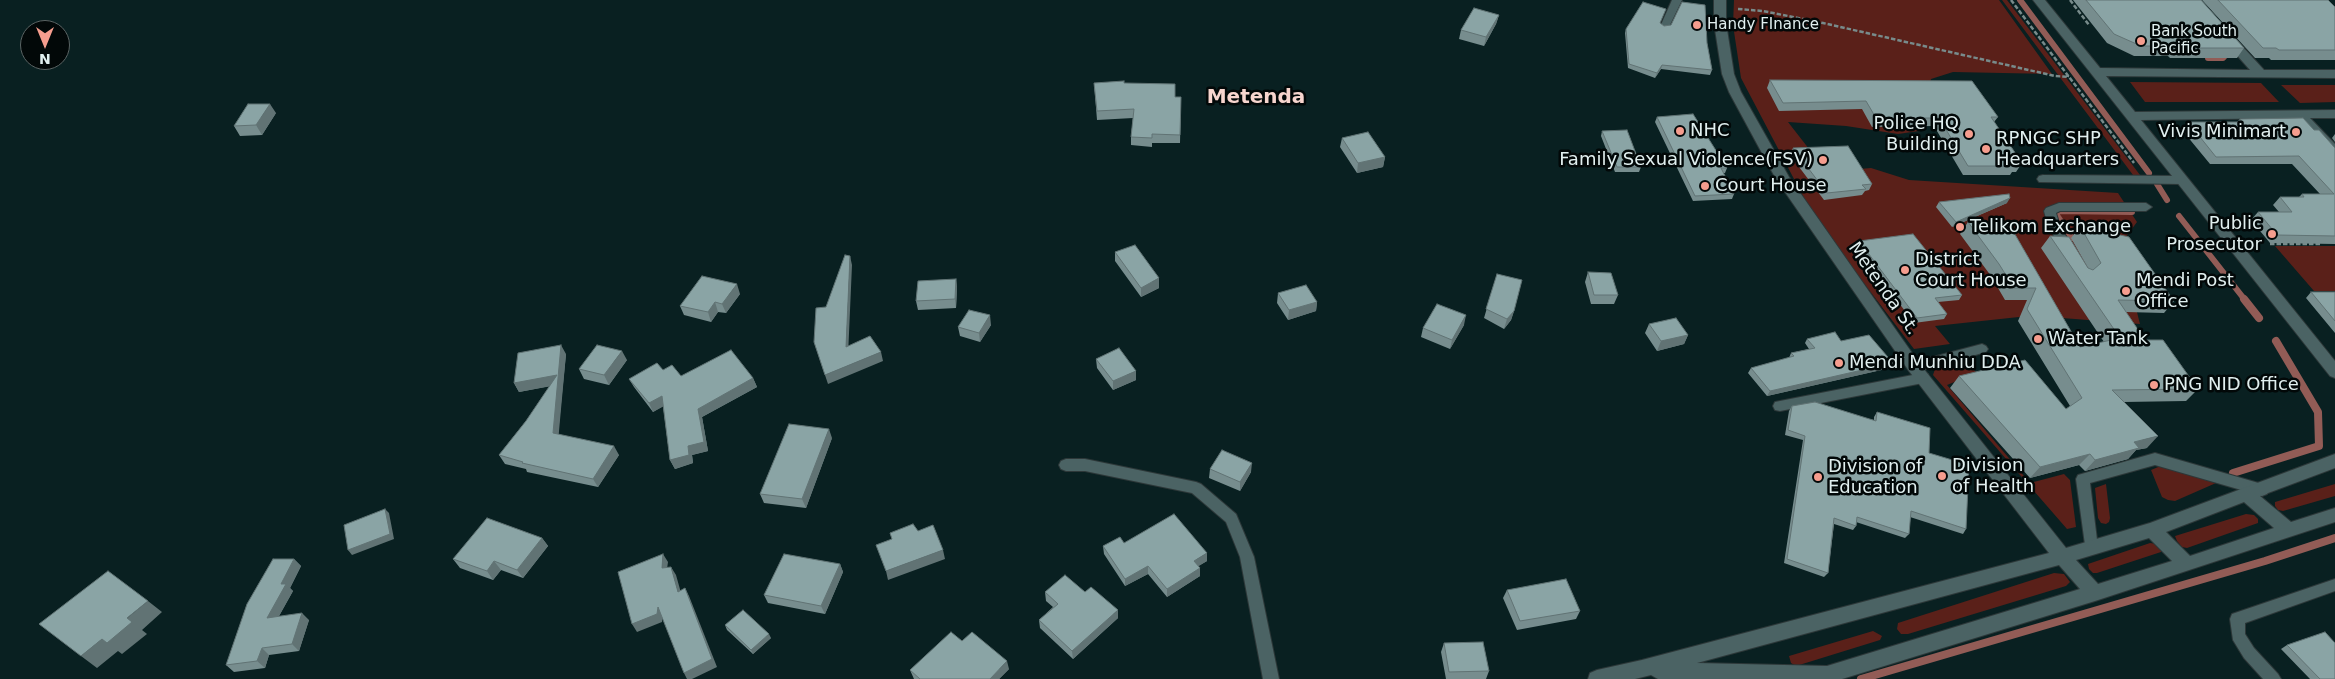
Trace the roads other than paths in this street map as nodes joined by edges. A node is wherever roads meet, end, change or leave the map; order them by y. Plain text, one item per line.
1 (1677, 0) edge
2 (2039, 0) edge
3 (1720, 4) edge
4 (1665, 27) edge
5 (2220, 29) edge
6 (2098, 72) junction
7 (2260, 73) junction
8 (2335, 74) edge
9 (2300, 114) junction
10 (2335, 114) edge
11 (2132, 116) junction
12 (2335, 152) edge
13 (2043, 179) dead end
14 (2182, 180) junction
15 (2146, 207) dead end
16 (2074, 259) edge
17 (1982, 349) dead end
18 (1919, 372) junction
19 (2335, 372) edge
20 (1780, 406) dead end
21 (2335, 460) edge
22 (1066, 465) dead end
23 (2255, 492) junction
24 (2335, 514) edge
25 (2152, 530) junction
26 (2288, 530) junction
27 (2091, 548) junction
28 (2062, 558) junction
29 (2187, 564) junction
30 (2335, 585) edge
31 (2095, 593) junction
32 (1642, 669) junction
33 (1271, 679) edge
34 (1596, 679) edge
35 (2273, 679) edge

1 - 4 lane
2 - 6 street
3 - 18 street, Metenda St.
5 - 7 street
6 - 7 street
6 - 11 street
7 - 8 street
9 - 10 street
9 - 11 street
9 - 12 street
11 - 14 street
13 - 14 lane
14 - 19 street
15 - 16 lane
17 - 18 lane
18 - 20 lane
18 - 28 street, Metenda St.
21 - 23 street
22 - 33 lane
23 - 25 street
23 - 26 street
23 - 27 lane
24 - 26 street
25 - 27 street
25 - 29 street
26 - 29 street
27 - 28 street
28 - 31 street, Metenda St.
28 - 32 street
29 - 31 street
30 - 35 lane
31 - 32 street
32 - 34 street

